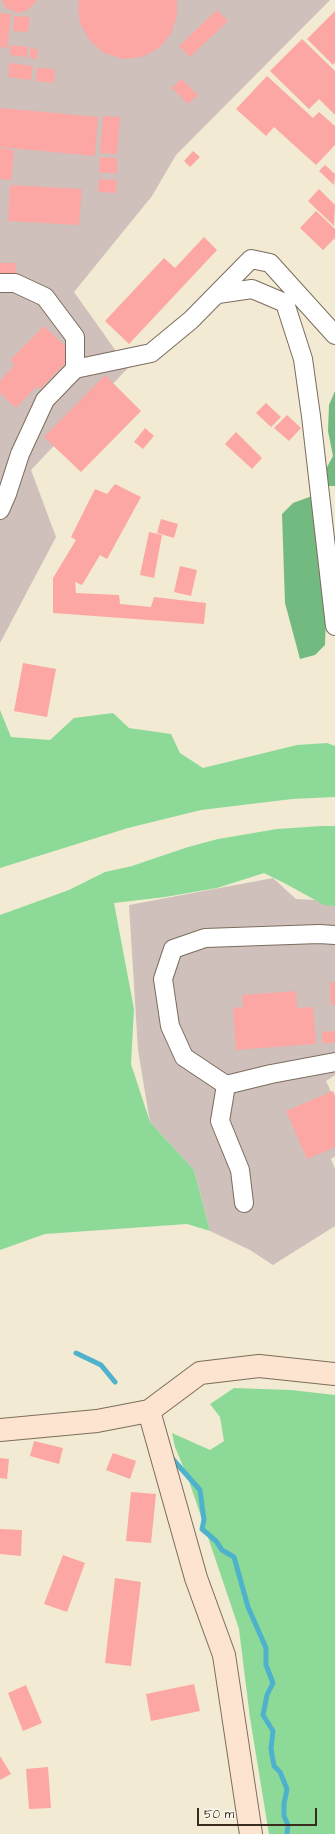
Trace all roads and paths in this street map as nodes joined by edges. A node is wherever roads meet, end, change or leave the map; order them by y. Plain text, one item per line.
1 (0, 283) edge
2 (218, 294) junction
3 (335, 335) edge
4 (75, 369) junction
5 (0, 510) edge
6 (335, 626) edge
7 (335, 935) edge
8 (335, 1062) edge
9 (226, 1085) junction
10 (244, 1203) dead end
11 (335, 1374) edge
12 (149, 1411) junction
13 (0, 1430) edge
14 (251, 1834) edge

1 - 4 street
2 - 3 street
2 - 4 street
2 - 6 street
4 - 5 street
7 - 9 street
8 - 9 street
9 - 10 street
11 - 12 street
12 - 13 street
12 - 14 street

